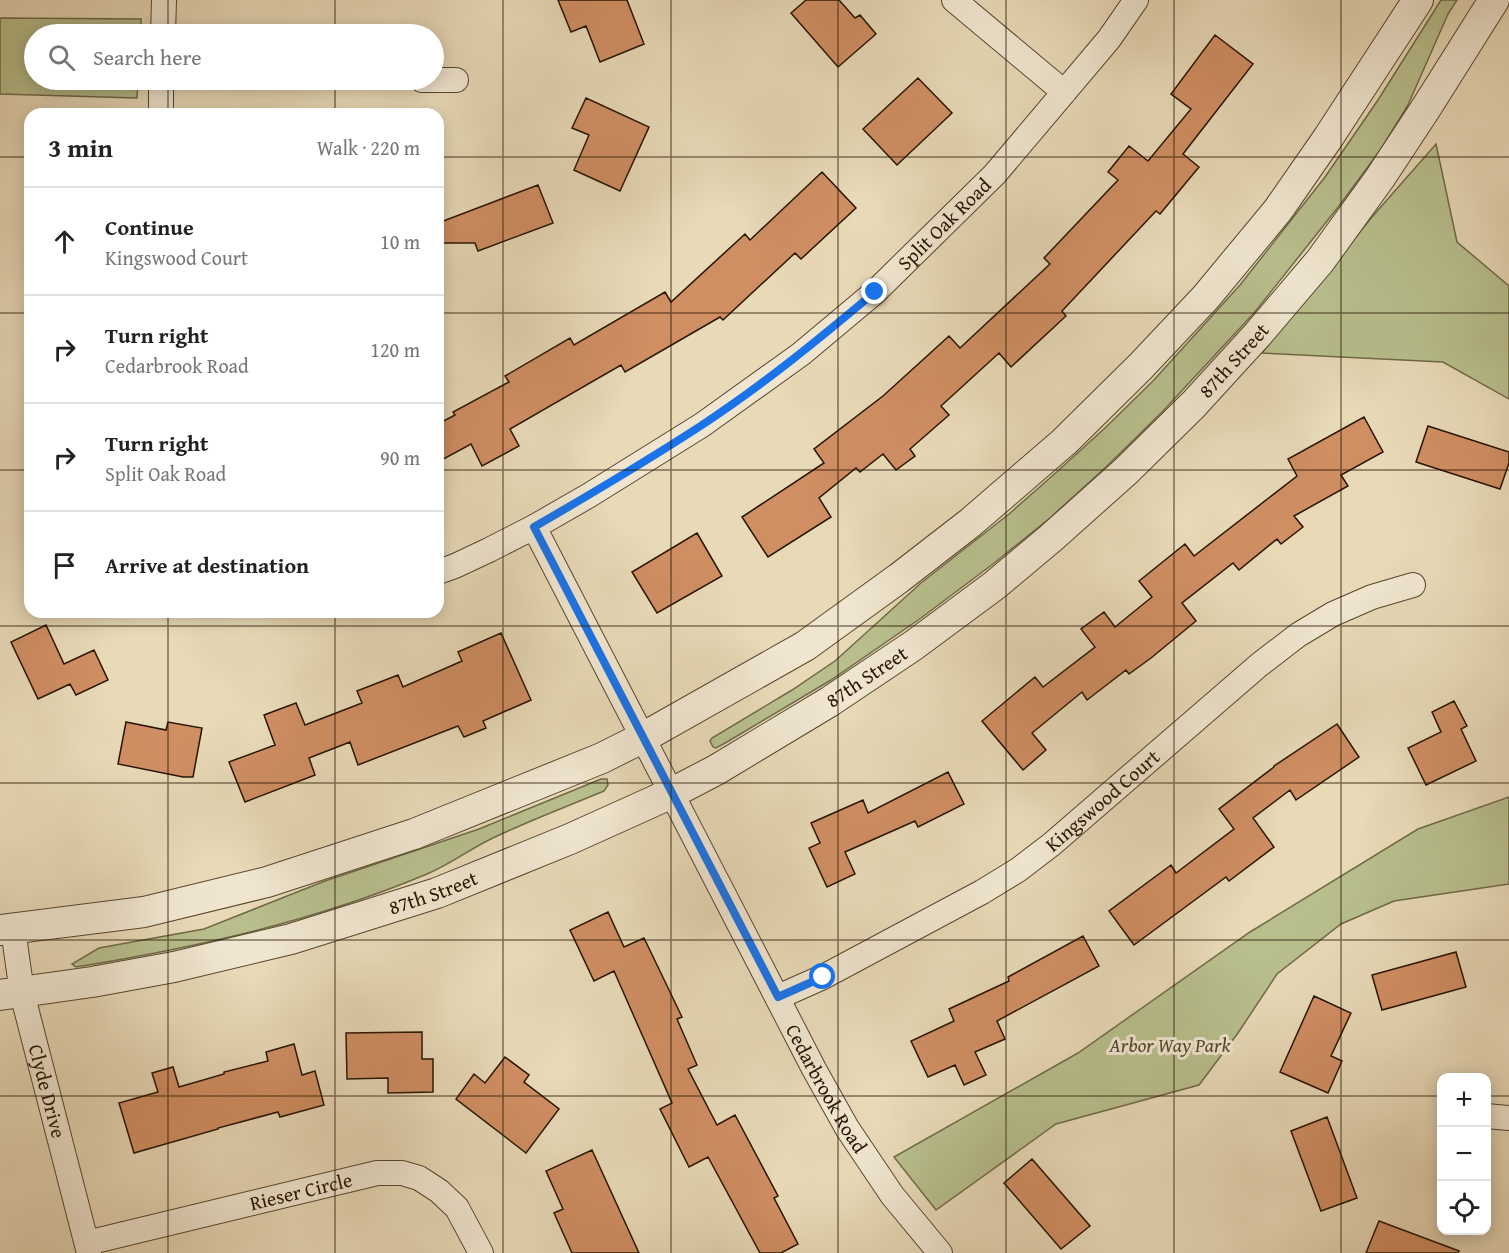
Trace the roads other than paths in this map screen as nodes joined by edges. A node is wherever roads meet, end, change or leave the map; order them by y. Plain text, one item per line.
1 (164, 0) edge
2 (954, 0) edge
3 (1136, 0) edge
4 (1418, 0) edge
5 (1494, 0) edge
6 (163, 24) edge
7 (444, 80) edge
8 (456, 80) dead end
9 (161, 90) edge
10 (1064, 92) junction
11 (160, 108) edge
12 (534, 527) junction
13 (444, 569) edge
14 (1413, 585) dead end
15 (644, 737) junction
16 (672, 793) junction
17 (6, 930) edge
18 (11, 994) edge
19 (778, 997) junction
20 (1491, 1116) edge
21 (1509, 1118) edge
22 (88, 1248) edge
23 (481, 1253) edge
24 (940, 1253) edge

1 - 6 street
2 - 10 street
3 - 10 street, Split Oak Road
4 - 15 street
5 - 16 street, 87th Street
7 - 8 street
9 - 11 street
10 - 12 street, Split Oak Road
12 - 13 street, Split Oak Road
12 - 15 street, Cedarbrook Road
14 - 19 street, Kingswood Court
15 - 16 street, Cedarbrook Road
15 - 17 street
16 - 18 street, 87th Street
16 - 19 street, Cedarbrook Road
17 - 18 street, Clyde Drive
18 - 22 street, Clyde Drive
19 - 24 street, Cedarbrook Road
20 - 21 street
22 - 23 street, Rieser Circle

